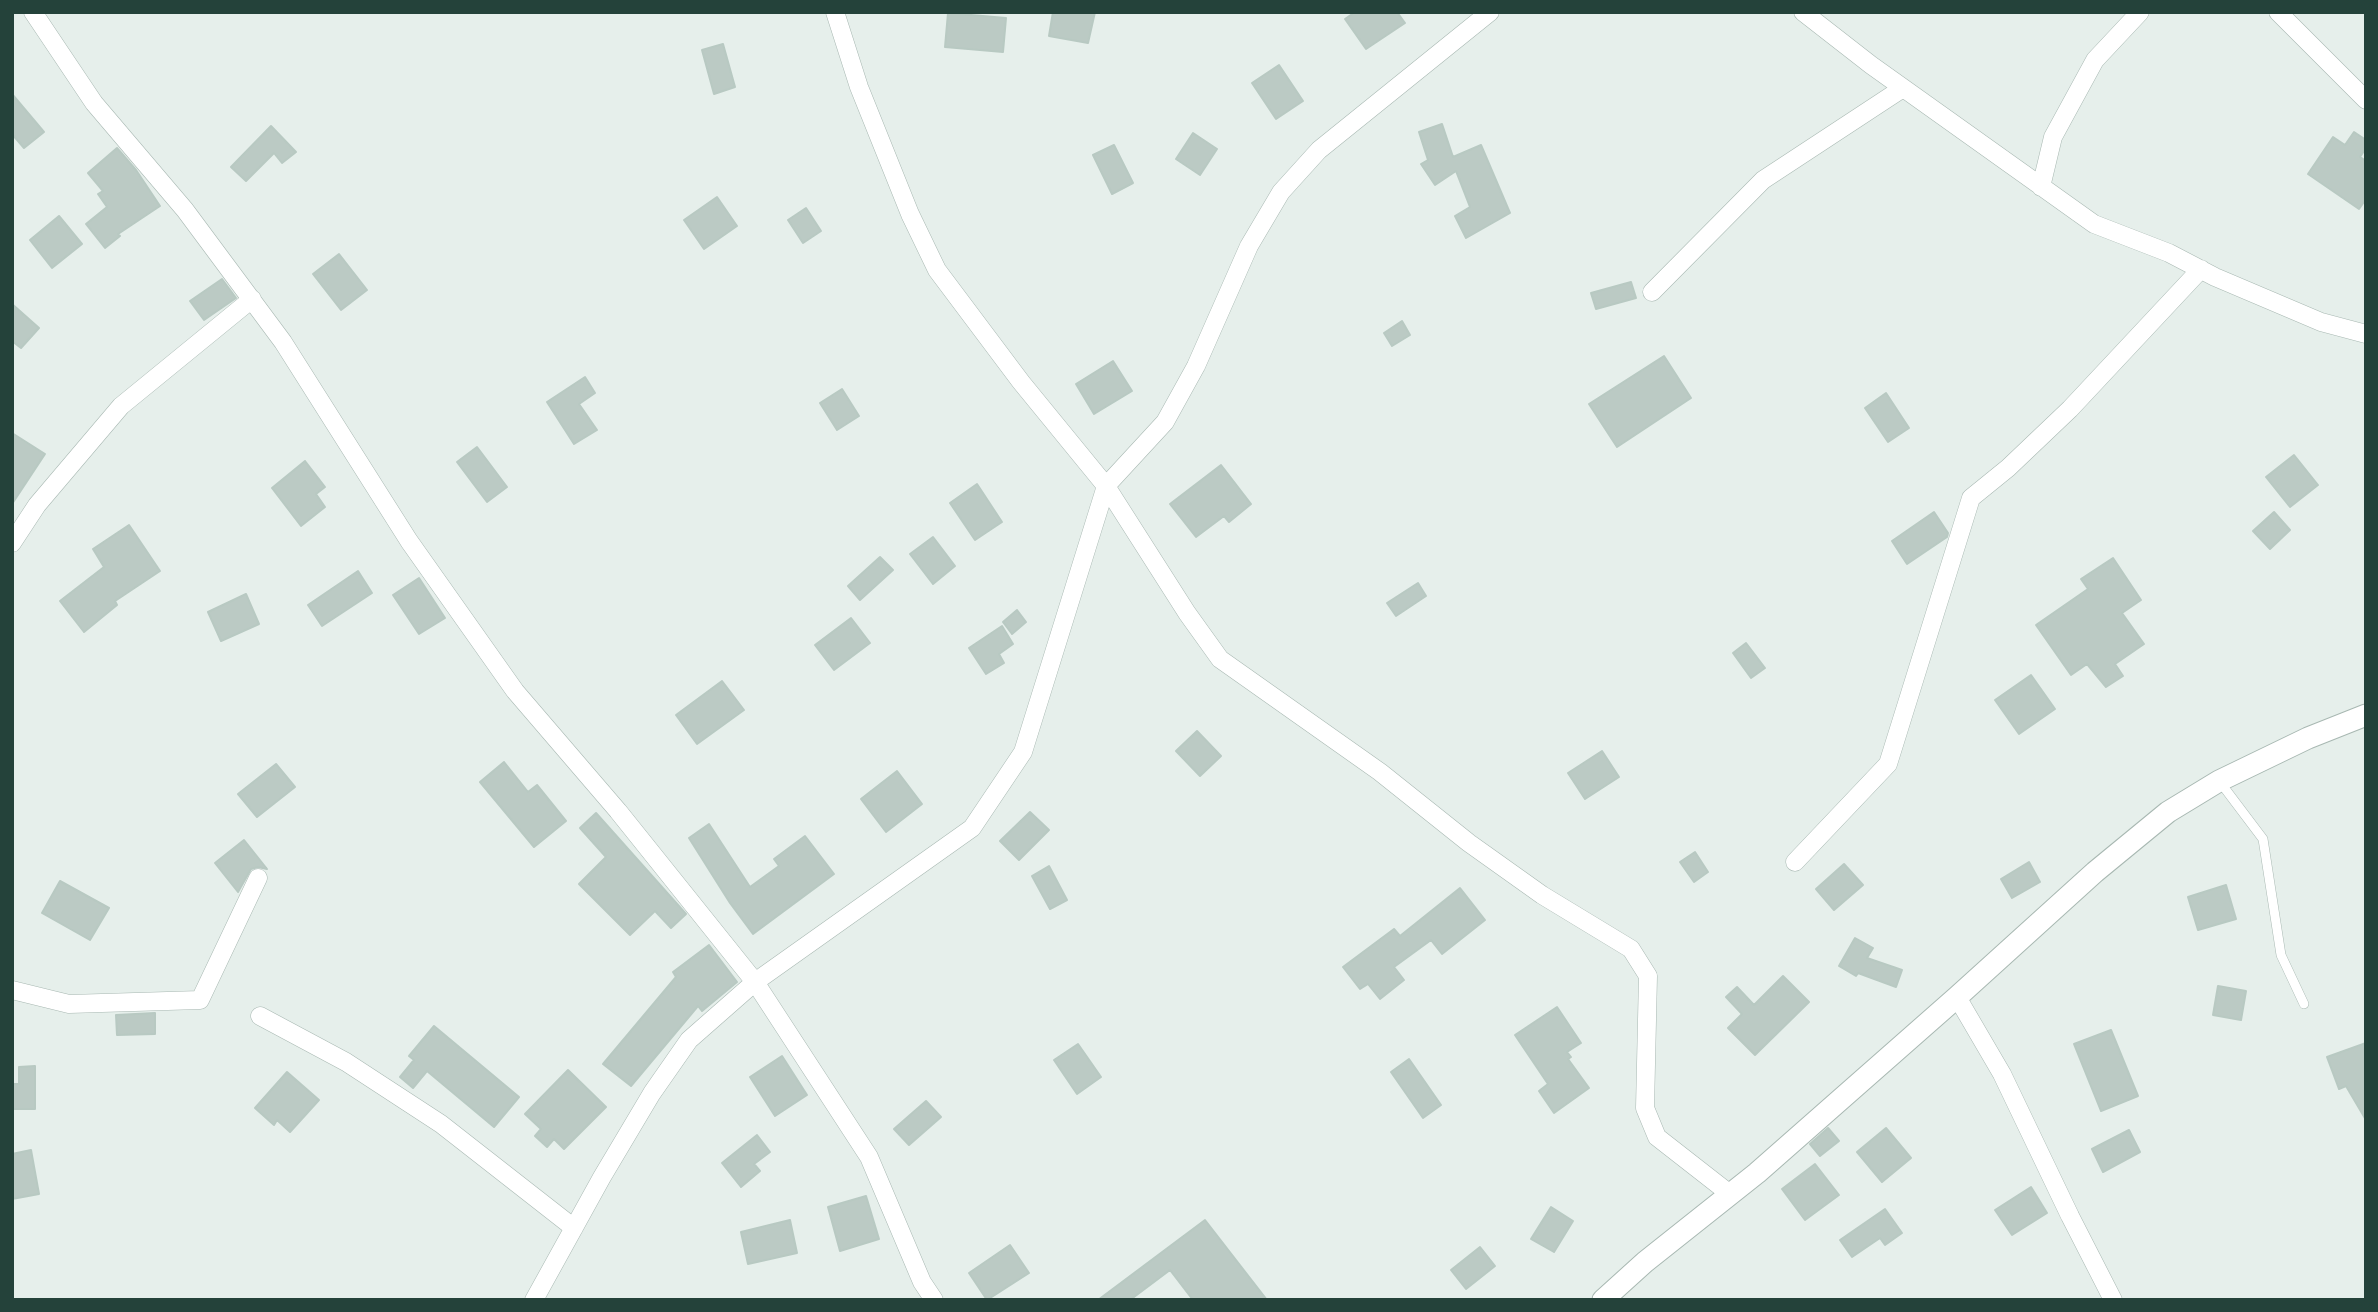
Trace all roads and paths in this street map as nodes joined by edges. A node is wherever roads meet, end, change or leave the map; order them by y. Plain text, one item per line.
1 (33, 12) edge
2 (835, 12) edge
3 (1490, 12) edge
4 (1803, 12) edge
5 (2140, 12) edge
6 (2278, 12) edge
7 (1903, 88) junction
8 (2366, 100) edge
9 (2042, 187) junction
10 (2201, 270) junction
11 (1652, 292) dead end
12 (252, 299) junction
13 (2366, 334) edge
14 (1106, 486) junction
15 (12, 543) edge
16 (2366, 715) edge
17 (2219, 781) junction
18 (1795, 862) dead end
19 (258, 878) dead end
20 (755, 982) junction
21 (12, 990) edge
22 (1957, 997) junction
23 (2304, 1004) dead end
24 (260, 1016) dead end
25 (1730, 1194) junction
26 (574, 1228) junction
27 (534, 1300) edge
28 (934, 1300) edge
29 (1602, 1300) edge
30 (2113, 1300) edge

1 - 12 street
2 - 14 street
3 - 14 street
4 - 7 street
5 - 9 street
6 - 8 street
7 - 9 street
7 - 11 street
9 - 10 street
10 - 13 street
10 - 18 street
12 - 15 street
12 - 20 street
14 - 20 street
14 - 25 street
16 - 17 street
17 - 22 street
17 - 23 lane
19 - 21 street
20 - 26 street
20 - 28 street
22 - 25 street
22 - 30 street
24 - 26 street
25 - 29 street
26 - 27 street

